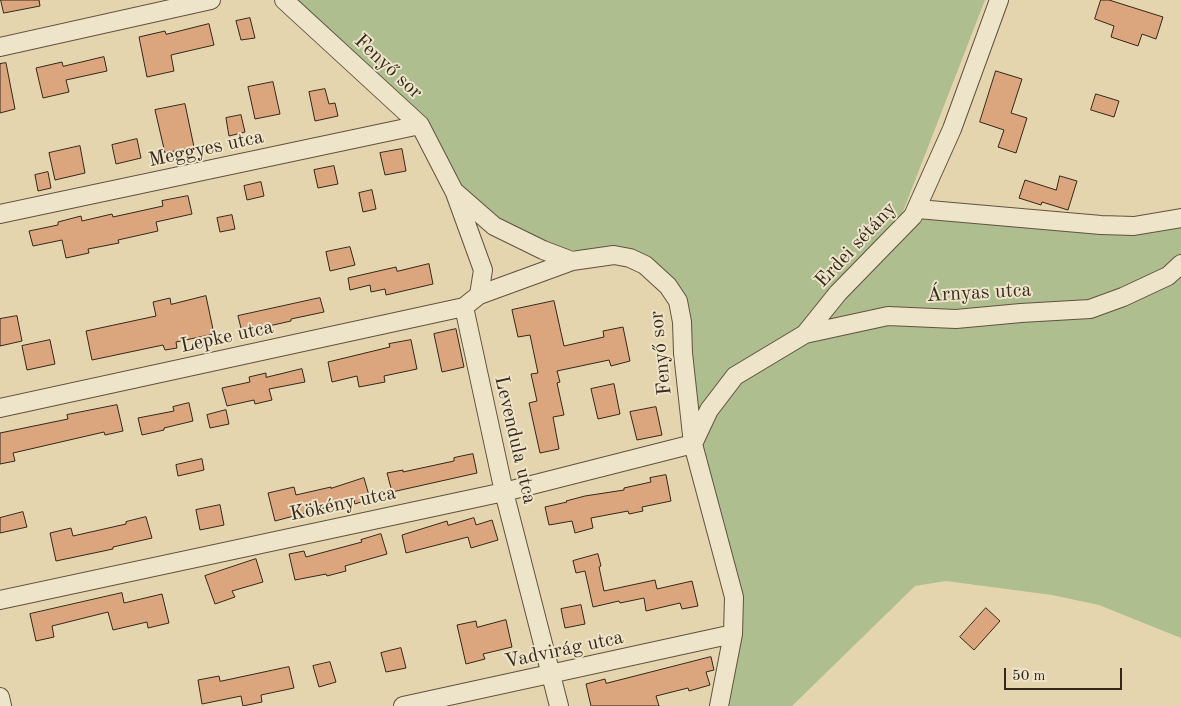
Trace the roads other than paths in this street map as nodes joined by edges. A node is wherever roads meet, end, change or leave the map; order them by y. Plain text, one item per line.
1 (211, 0) edge
2 (284, 0) edge
3 (999, 0) edge
4 (0, 47) edge
5 (420, 125) junction
6 (454, 191) junction
7 (918, 209) junction
8 (0, 214) edge
9 (1181, 218) edge
10 (572, 261) junction
11 (1181, 264) edge
12 (479, 295) junction
13 (464, 307) junction
14 (805, 334) junction
15 (0, 408) edge
16 (693, 444) junction
17 (504, 492) junction
18 (0, 600) edge
19 (733, 634) junction
20 (550, 675) junction
21 (0, 697) edge
22 (2, 706) edge
23 (403, 706) edge
24 (558, 706) edge
25 (719, 706) edge

1 - 4 street
2 - 5 street, Fenyő sor
3 - 7 street, Erdei sétány
5 - 6 street, Fenyő sor
5 - 8 street, Meggyes utca
6 - 10 street, Fenyő sor
6 - 12 street
7 - 9 street
7 - 14 street, Erdei sétány
10 - 12 street
10 - 16 street, Fenyő sor
11 - 14 street, Árnyas utca
12 - 13 street
13 - 15 street, Lepke utca
13 - 17 street, Levendula utca
14 - 16 street, Erdei sétány
16 - 17 street, Kökény utca
16 - 19 street, Fenyő sor
17 - 18 street, Kökény utca
17 - 20 street, Levendula utca
19 - 20 street, Vadvirág utca
19 - 25 street, Fenyő sor
20 - 23 street, Vadvirág utca
20 - 24 street, Levendula utca
21 - 22 street

